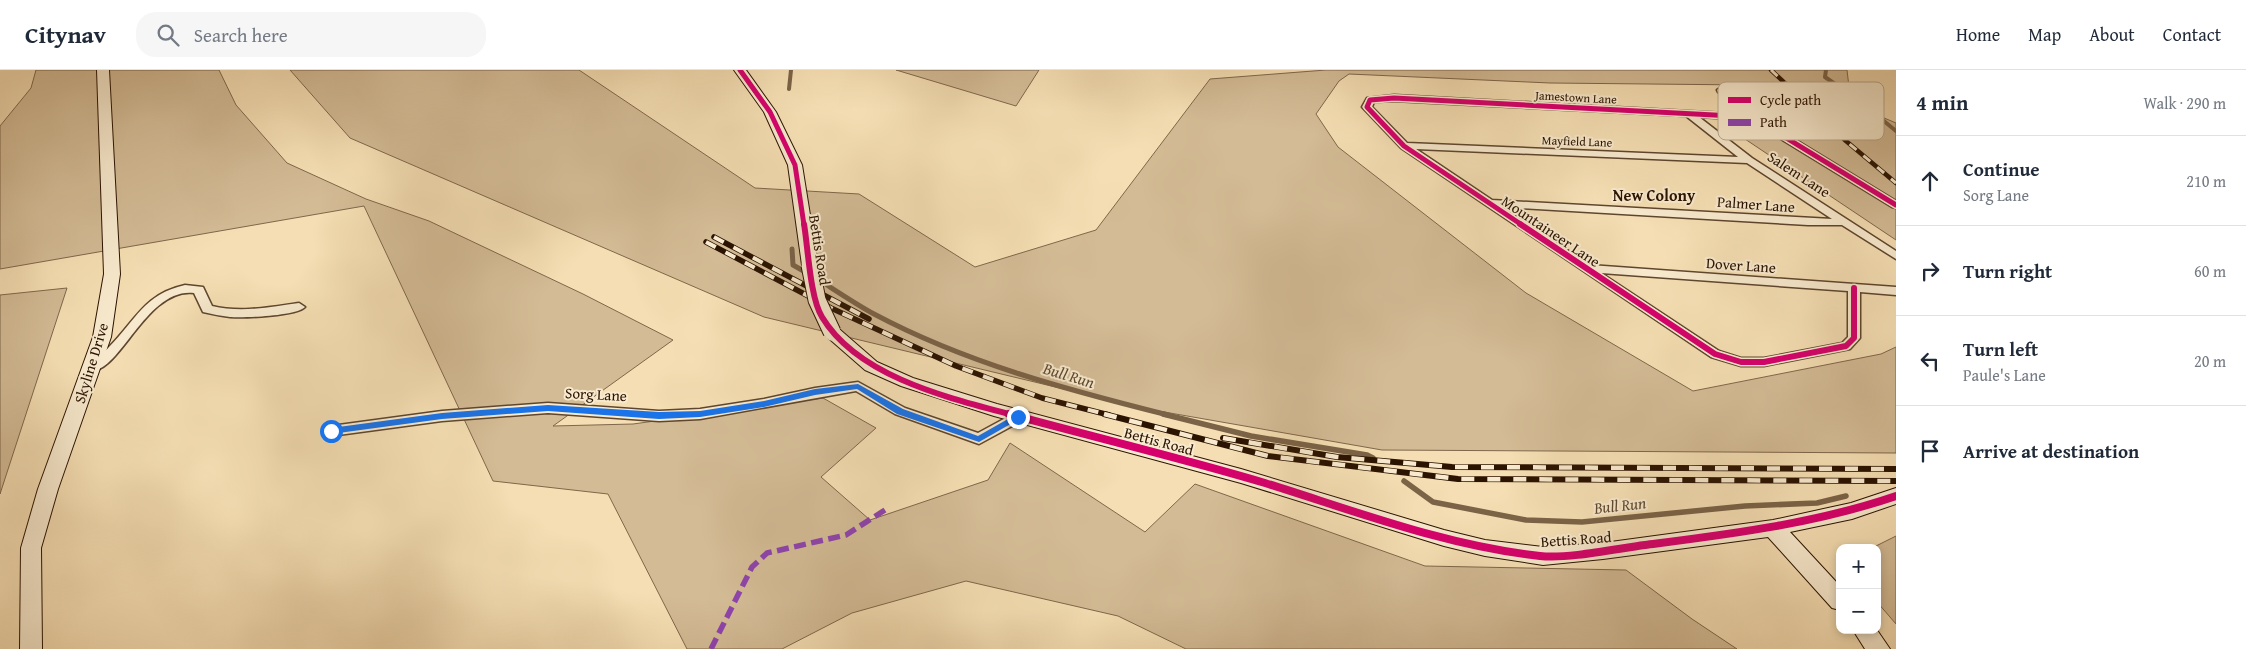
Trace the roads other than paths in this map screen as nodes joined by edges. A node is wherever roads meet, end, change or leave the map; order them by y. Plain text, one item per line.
1 (103, 70) edge
2 (740, 70) edge
3 (1370, 100) joint
4 (1689, 114) junction
5 (1718, 116) edge
6 (1718, 136) edge
7 (1723, 140) edge
8 (1787, 140) edge
9 (1404, 146) junction
10 (1749, 160) junction
11 (1485, 203) junction
12 (1896, 205) edge
13 (1846, 222) junction
14 (1896, 256) edge
15 (1584, 268) junction
16 (1854, 288) junction
17 (1896, 291) edge
18 (299, 307) dead end
19 (92, 367) junction
20 (1018, 417) junction
21 (331, 431) dead end
22 (1896, 496) edge
23 (1773, 528) junction
24 (1836, 597) edge
25 (1867, 634) edge
26 (31, 649) edge
27 (1879, 649) edge

1 - 19 street, Skyline Drive
2 - 20 street, Bettis Road, bridge
3 - 4 street, Jamestown Lane
3 - 9 street, Mountaineer Lane
4 - 5 street, Jamestown Lane
4 - 6 street, Salem Lane
7 - 10 street, Salem Lane
8 - 12 street, Jamestown Lane
9 - 10 street, Mayfield Lane
9 - 11 street, Mountaineer Lane
10 - 13 street, Salem Lane
11 - 13 street, Palmer Lane
11 - 15 street, Mountaineer Lane
13 - 14 street, Salem Lane
15 - 16 street, Dover Lane
15 - 16 street, Mountaineer Lane
16 - 17 street, Dover Lane
18 - 19 street
19 - 26 street, Skyline Drive
20 - 21 street, Sorg Lane
20 - 23 street, Bettis Road
22 - 23 street, Bettis Road
23 - 24 street
25 - 27 street

